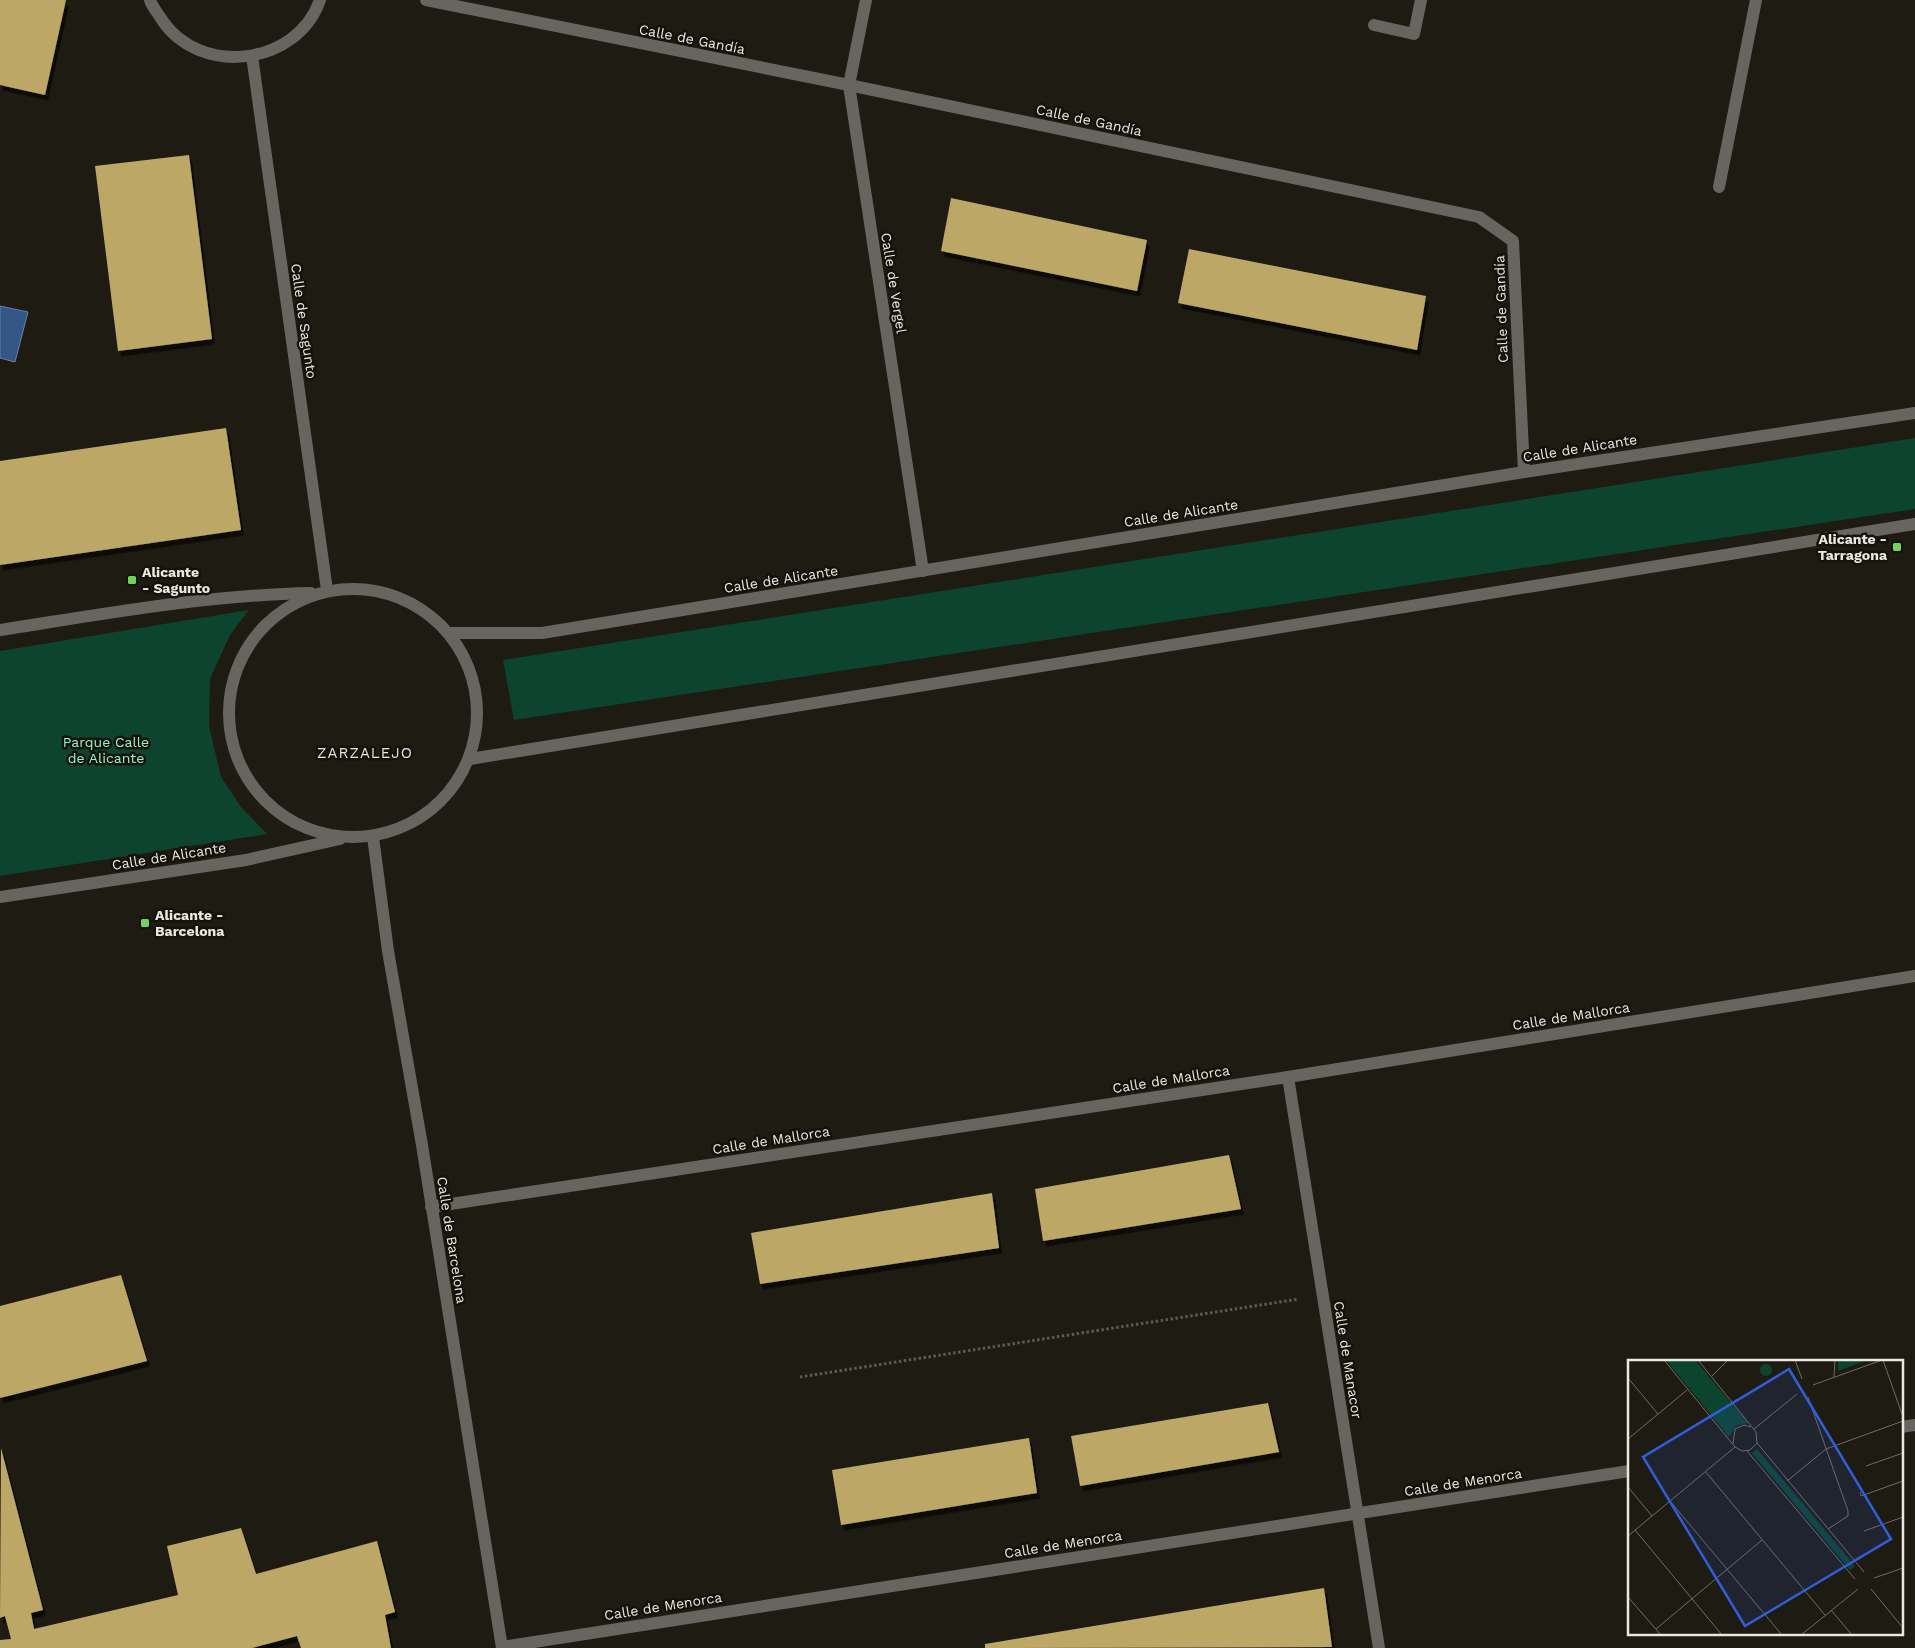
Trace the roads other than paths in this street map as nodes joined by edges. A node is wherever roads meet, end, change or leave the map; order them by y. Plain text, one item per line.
1 (150, 0) edge
2 (320, 0) edge
3 (426, 0) edge
4 (866, 0) edge
5 (1421, 0) edge
6 (1756, 0) edge
7 (1374, 25) dead end
8 (252, 56) junction
9 (849, 86) junction
10 (1719, 187) dead end
11 (1915, 413) edge
12 (1524, 472) junction
13 (1915, 524) edge
14 (924, 571) junction
15 (326, 590) junction
16 (313, 593) junction
17 (0, 630) edge
18 (450, 634) junction
19 (470, 759) junction
20 (373, 837) junction
21 (342, 838) junction
22 (0, 897) edge
23 (1915, 976) edge
24 (1288, 1077) junction
25 (431, 1207) junction
26 (1915, 1425) edge
27 (1902, 1427) edge
28 (1628, 1470) edge
29 (1357, 1514) junction
30 (502, 1647) edge
31 (1379, 1648) edge

1 - 8 street
2 - 8 street
3 - 9 street, Calle de Gandía
4 - 9 street, Calle de Vergel
5 - 7 street
6 - 10 street
8 - 15 street, Calle de Sagunto
9 - 12 street, Calle de Gandía
9 - 14 street, Calle de Vergel
11 - 12 street, Calle de Alicante
12 - 14 street, Calle de Alicante
13 - 19 street
14 - 18 street, Calle de Alicante
15 - 16 street
15 - 18 street
16 - 17 street
16 - 21 street
18 - 19 street
19 - 20 street
20 - 21 street
20 - 25 street, Calle de Barcelona
21 - 22 street, Calle de Alicante
23 - 24 street, Calle de Mallorca
24 - 25 street, Calle de Mallorca
24 - 29 street, Calle de Manacor
25 - 30 street, Calle de Barcelona
26 - 27 street
28 - 29 street, Calle de Menorca
29 - 30 street, Calle de Menorca
29 - 31 street, Calle de Manacor

